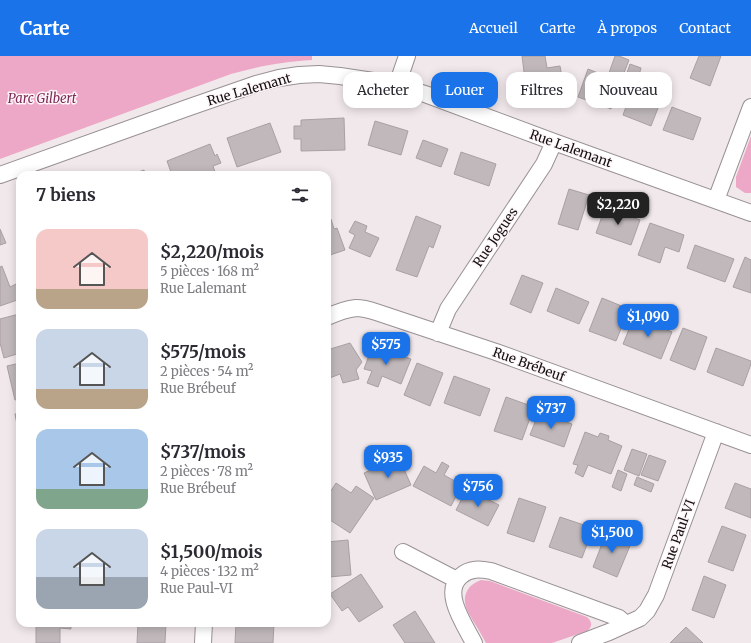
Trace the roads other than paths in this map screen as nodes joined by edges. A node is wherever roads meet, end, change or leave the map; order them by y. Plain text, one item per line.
1 (407, 56) edge
2 (401, 72) edge
3 (343, 76) edge
4 (423, 93) edge
5 (751, 107) edge
6 (554, 142) junction
7 (0, 175) edge
8 (716, 200) junction
9 (751, 213) edge
10 (331, 316) edge
11 (438, 333) junction
12 (716, 432) junction
13 (751, 445) edge
14 (403, 552) dead end
15 (457, 580) junction
16 (626, 624) junction
17 (204, 627) edge
18 (203, 643) edge
19 (474, 643) edge
20 (580, 643) edge

1 - 2 street
3 - 7 street, Rue Lalemant
4 - 6 street, Rue Lalemant
5 - 8 street
6 - 8 street, Rue Lalemant
6 - 11 street, Rue Jogues
8 - 9 street, Rue Lalemant
10 - 11 street, Rue Brébeuf
11 - 12 street, Rue Brébeuf
12 - 13 street, Rue Brébeuf
12 - 16 street, Rue Paul-VI
14 - 15 street
15 - 16 street
15 - 19 street
16 - 20 street, Rue Paul-VI
17 - 18 street

